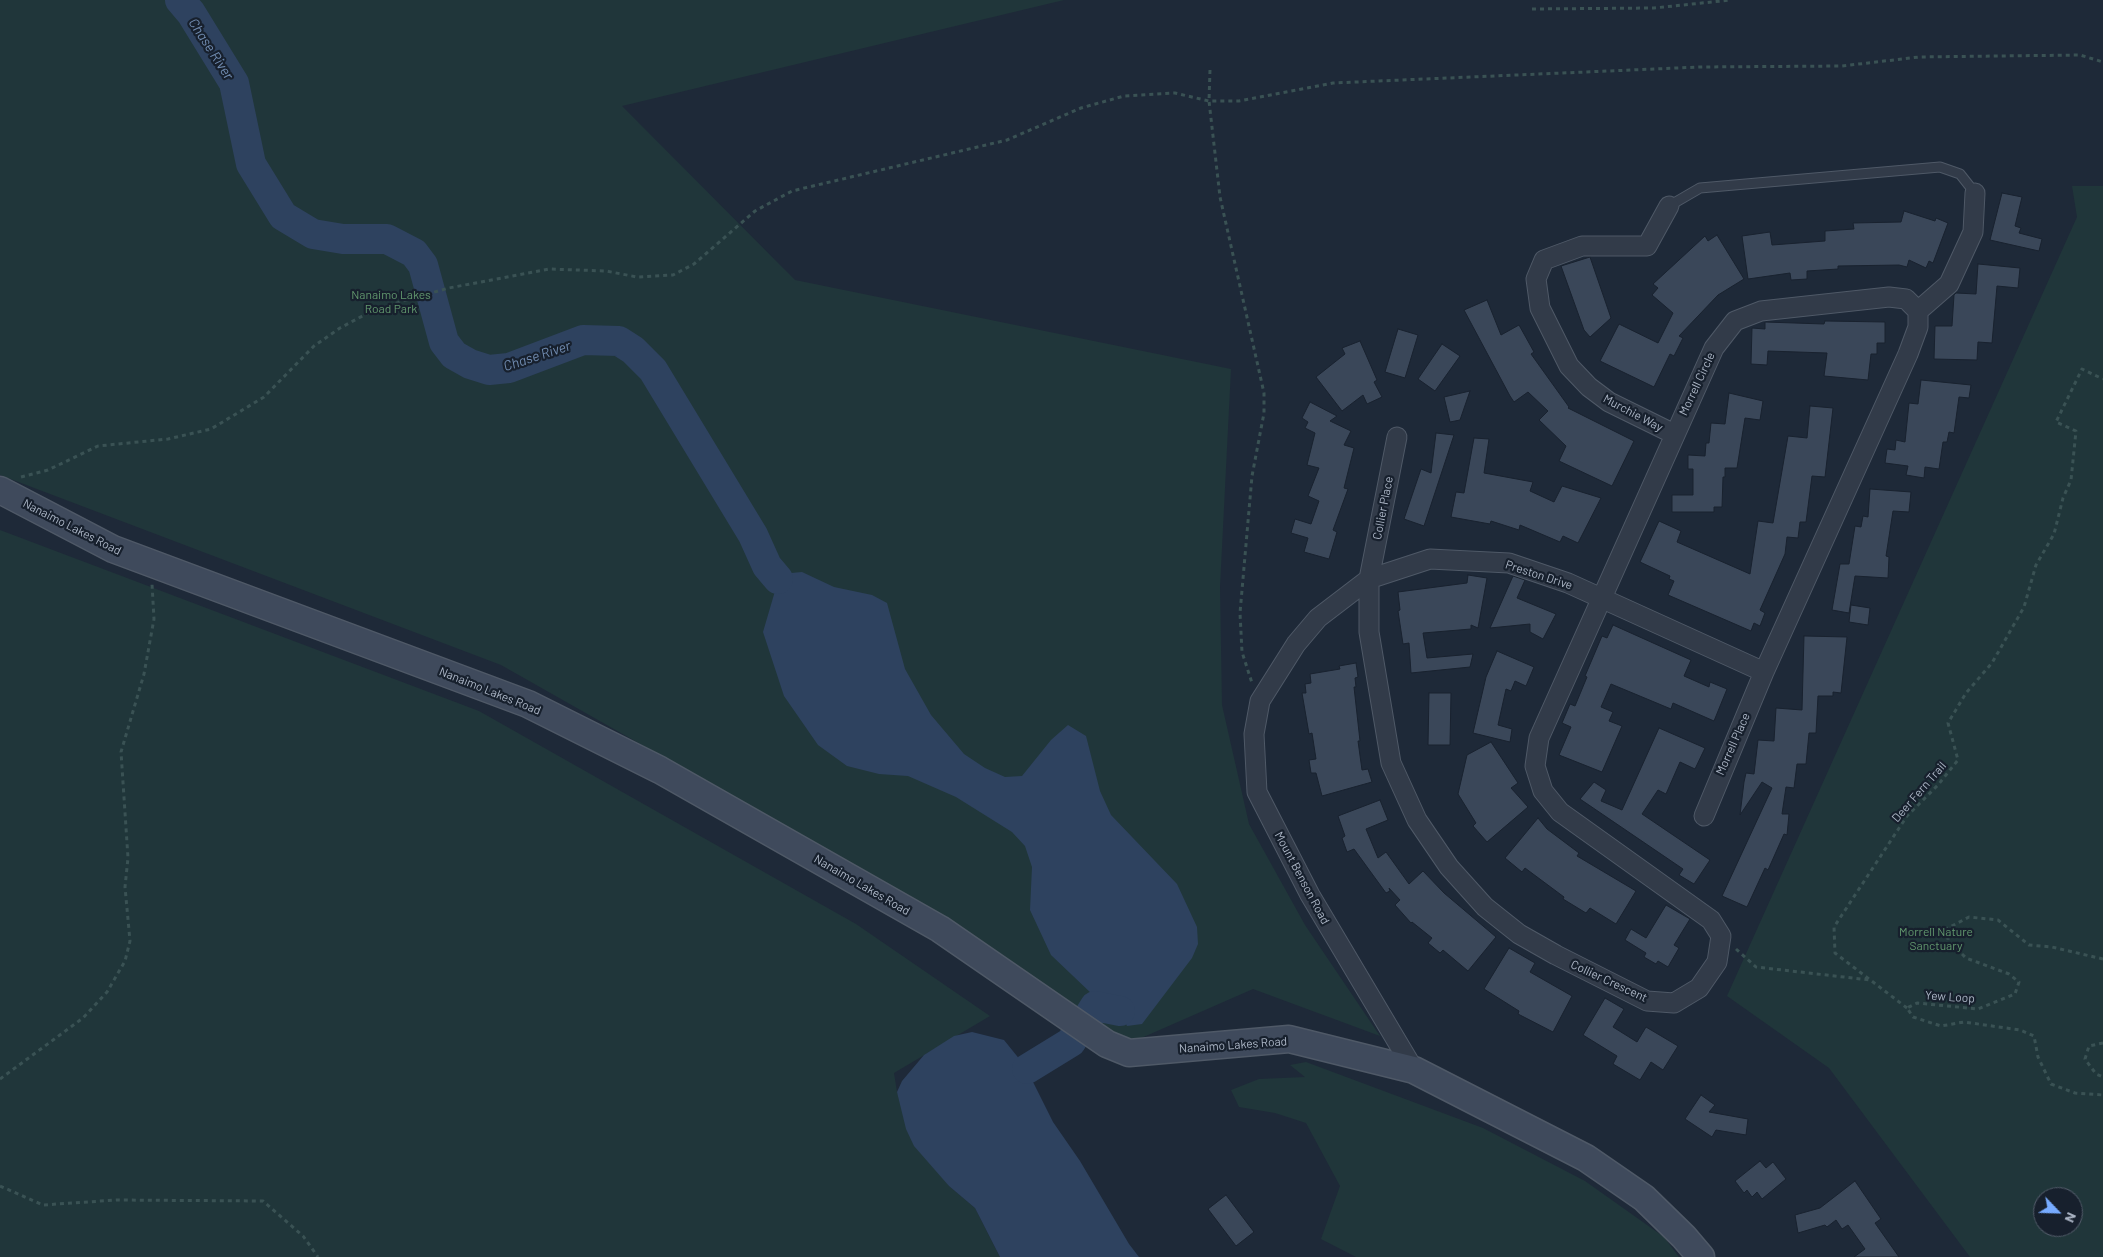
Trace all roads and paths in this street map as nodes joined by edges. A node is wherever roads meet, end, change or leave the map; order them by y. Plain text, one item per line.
1 (1731, 0) edge
2 (1532, 9) dead end
3 (2103, 62) edge
4 (1210, 70) dead end
5 (1208, 101) junction
6 (1976, 193) joint
7 (1669, 206) joint
8 (1918, 311) junction
9 (2103, 379) edge
10 (1674, 434) junction
11 (1398, 437) dead end
12 (10, 484) edge
13 (150, 563) junction
14 (1369, 579) junction
15 (1600, 598) junction
16 (1278, 671) joint
17 (1764, 672) junction
18 (1259, 706) junction
19 (1704, 816) dead end
20 (1721, 936) junction
21 (2103, 959) edge
22 (1870, 980) junction
23 (1907, 1008) junction
24 (2103, 1043) edge
25 (1414, 1070) junction
26 (2103, 1077) edge
27 (0, 1079) edge
28 (2103, 1095) edge
29 (0, 1186) edge
30 (318, 1257) edge
31 (1701, 1257) edge

1 - 2 path
3 - 5 path
4 - 5 path
5 - 12 path
5 - 18 path
6 - 7 lane
6 - 8 street
7 - 10 street, Murchie Way
8 - 10 street, Morrell Circle
8 - 17 street
9 - 22 path, Deer Fern Trail
10 - 15 street, Morrell Circle
11 - 14 street, Collier Place
12 - 13 street, Nanaimo Lakes Road
13 - 25 street, Nanaimo Lakes Road
13 - 27 path
14 - 15 street, Preston Drive
14 - 16 street, Preston Drive
14 - 20 street, Collier Crescent
15 - 17 street, Preston Drive
15 - 20 street
16 - 18 street, Mount Benson Road
17 - 19 street, Morrell Place
18 - 25 street, Mount Benson Road
20 - 22 path
21 - 23 path, Yew Loop
22 - 23 path, Deer Fern Trail
23 - 28 path, Yew Loop
24 - 26 path
25 - 31 street, Nanaimo Lakes Road
29 - 30 path

